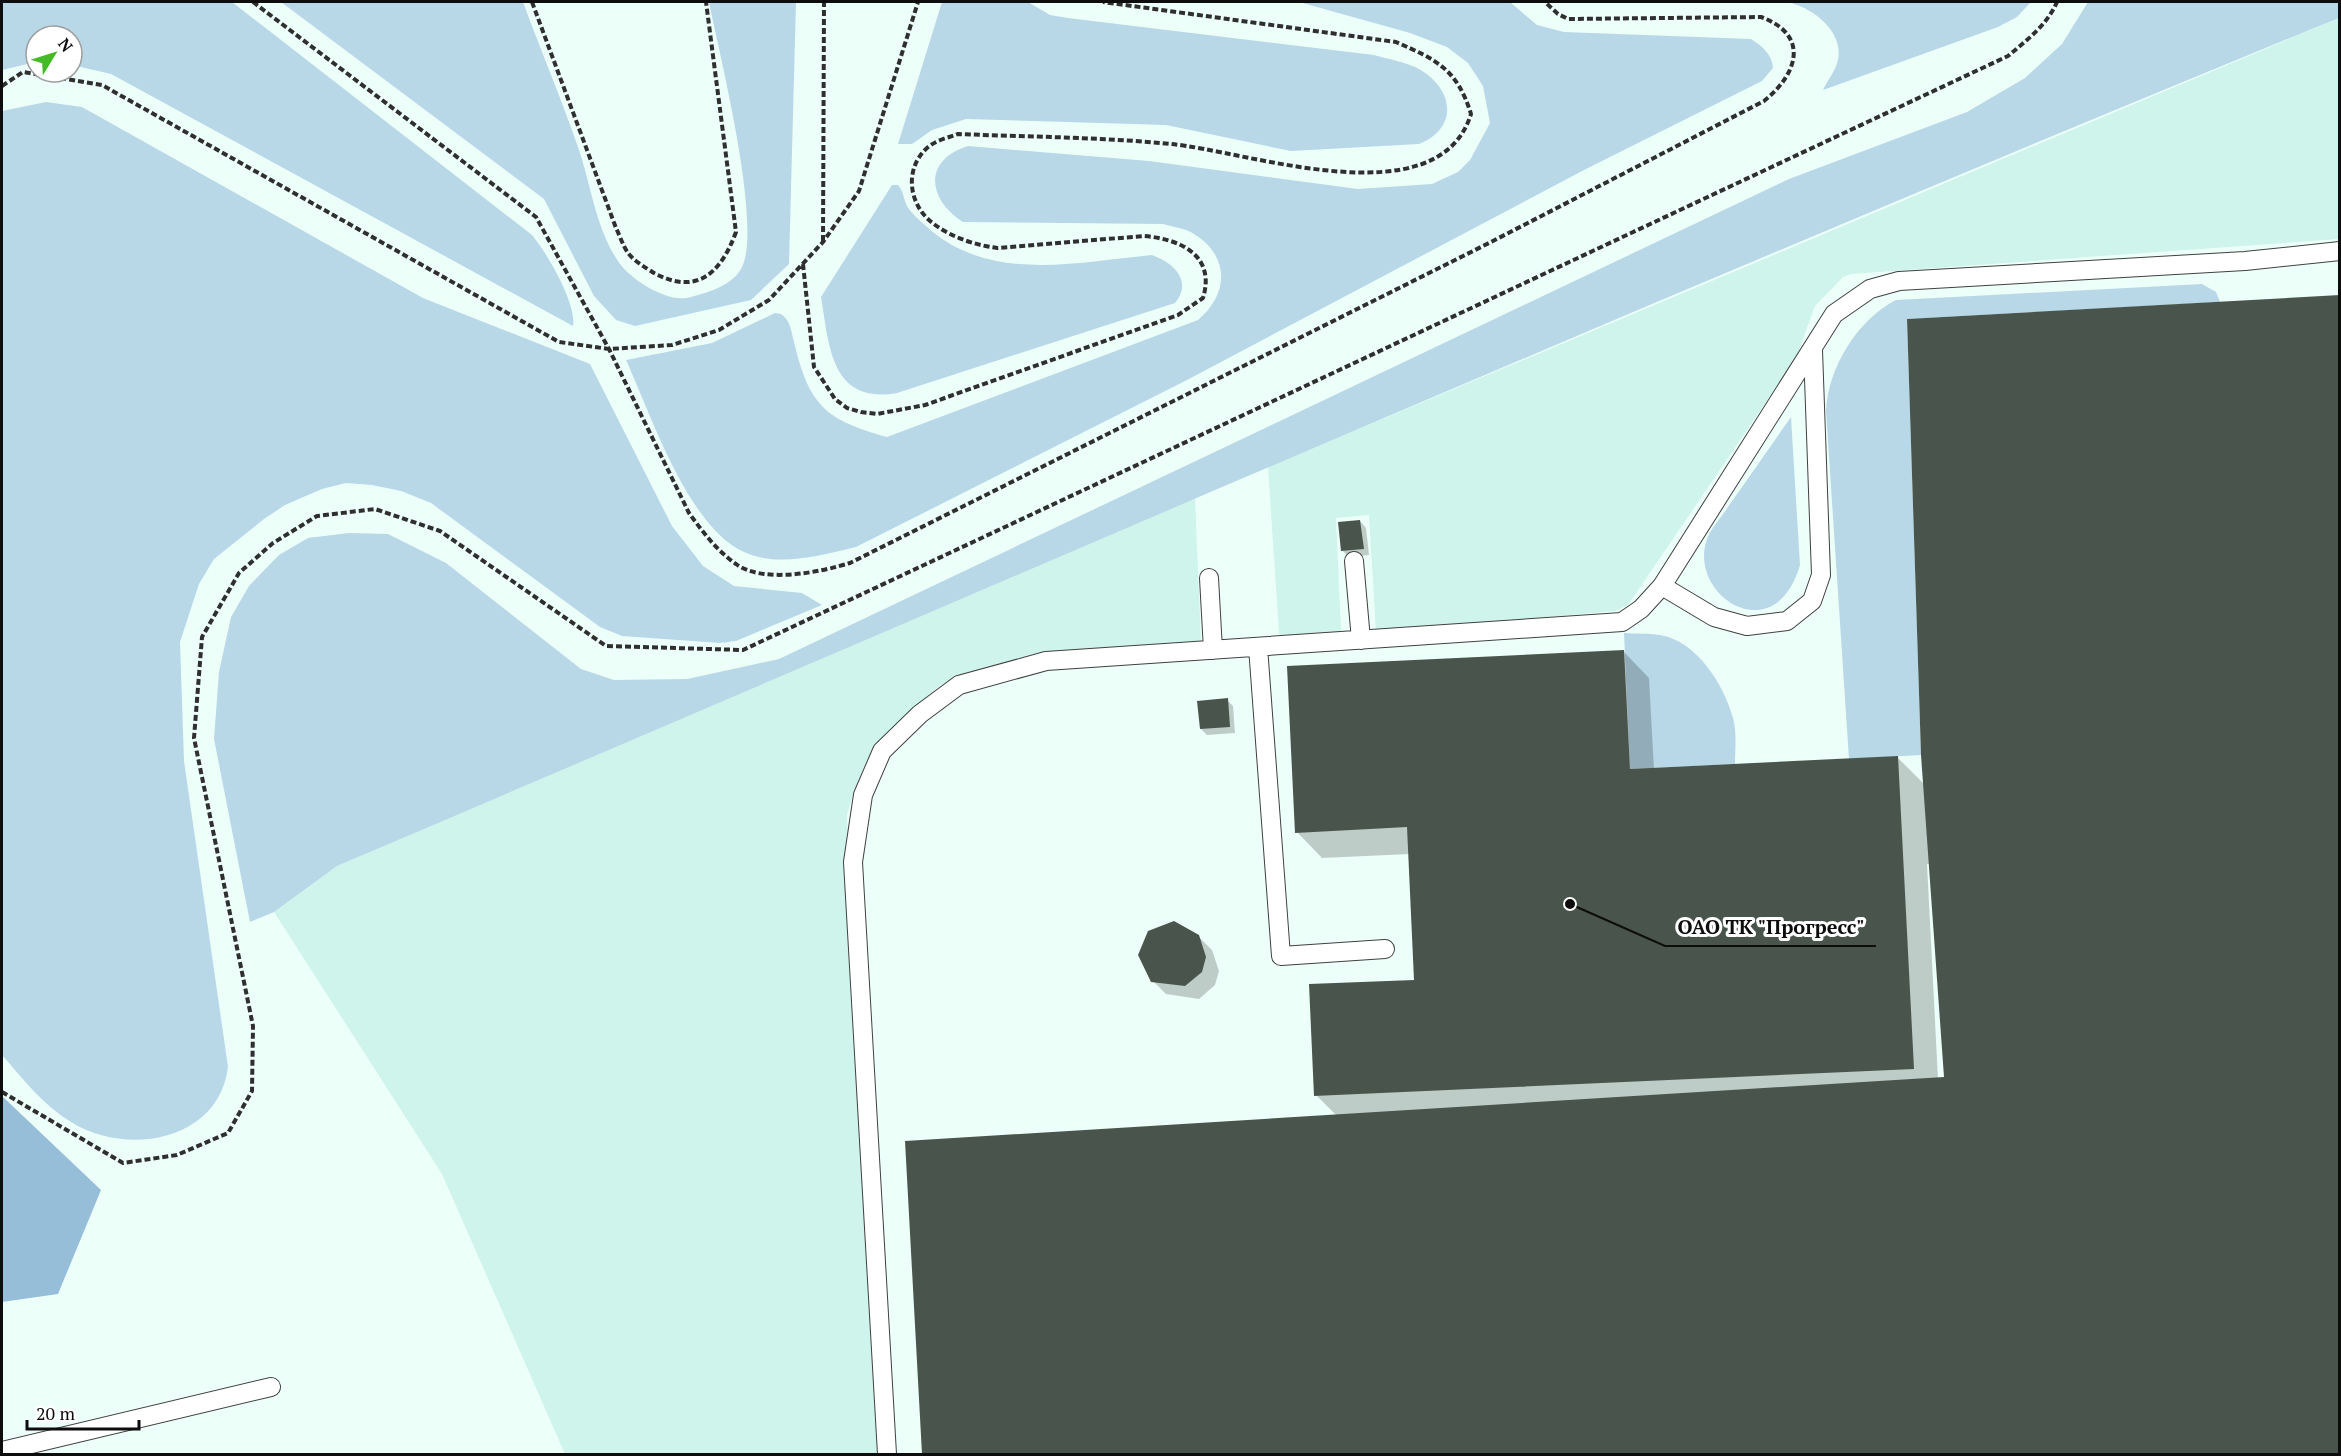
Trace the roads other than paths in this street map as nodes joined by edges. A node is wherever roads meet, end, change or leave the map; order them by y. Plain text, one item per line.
1 (2340, 251) edge
2 (1813, 350) junction
3 (1354, 561) dead end
4 (1209, 578) dead end
5 (1662, 586) junction
6 (1361, 640) junction
7 (1258, 647) junction
8 (1213, 650) junction
9 (1384, 949) dead end
10 (270, 1387) dead end
11 (2, 1451) edge
12 (887, 1455) edge

1 - 2 lane
2 - 5 lane
2 - 5 lane
3 - 6 lane
4 - 8 lane
5 - 6 lane
6 - 7 lane
7 - 8 lane
7 - 9 lane
8 - 12 lane
10 - 11 lane

